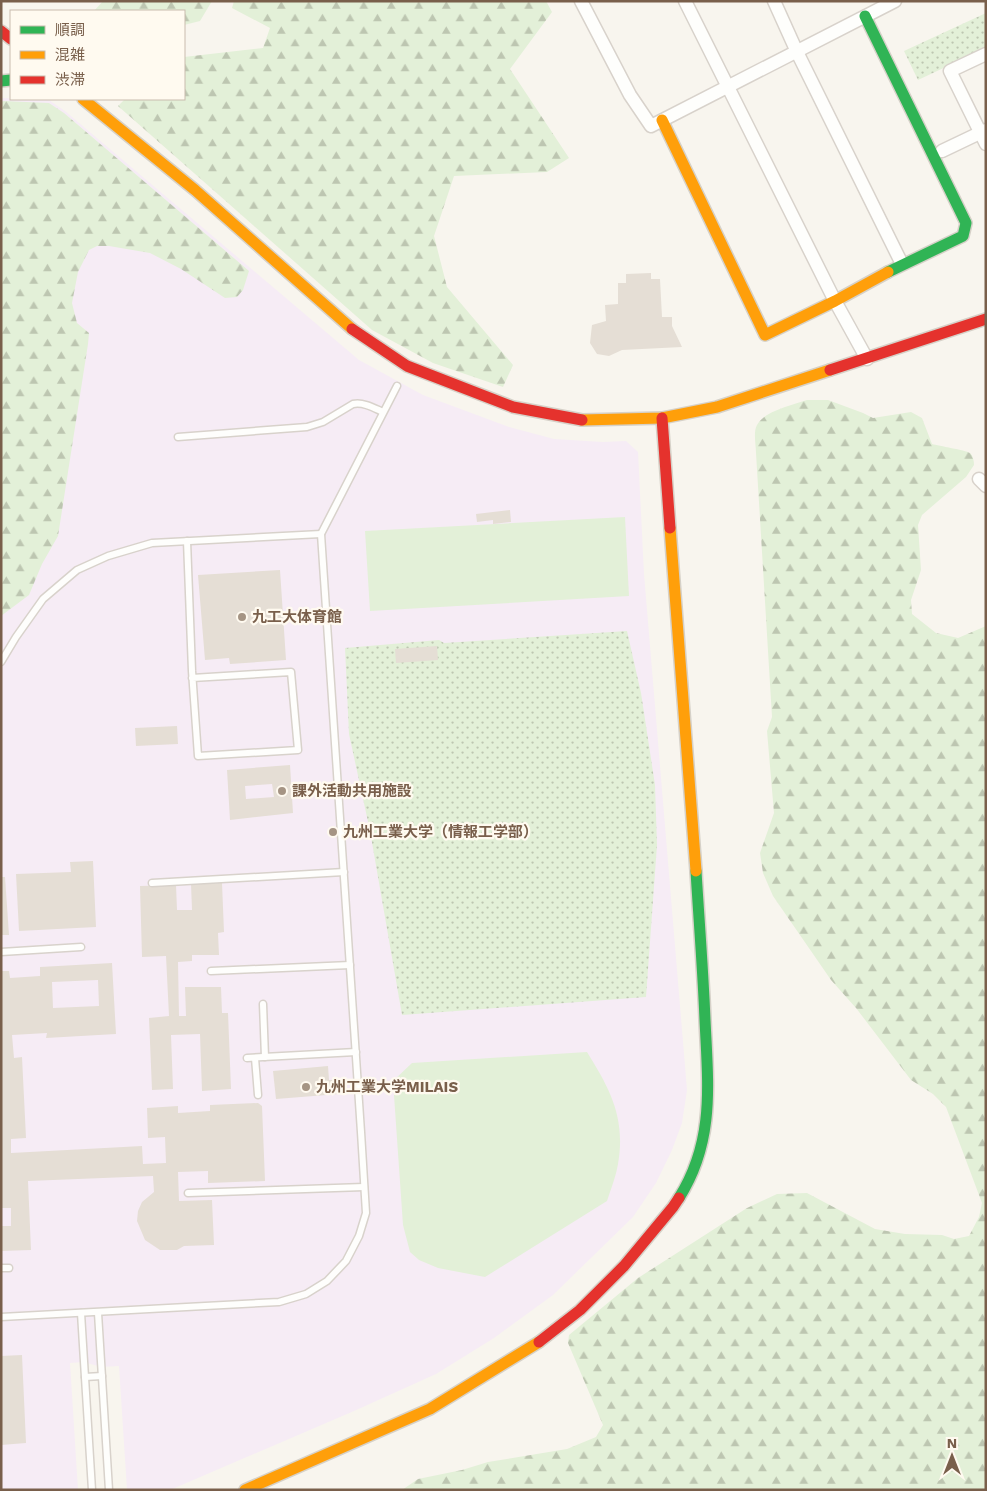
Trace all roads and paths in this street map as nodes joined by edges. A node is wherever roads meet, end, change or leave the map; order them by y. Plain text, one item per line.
1 (581, 1) edge
2 (685, 1) edge
3 (774, 1) edge
4 (895, 1) edge
5 (865, 16) junction
6 (797, 52) junction
7 (986, 54) edge
8 (728, 86) junction
9 (84, 100) edge
10 (662, 120) junction
11 (984, 136) edge
12 (942, 151) dead end
13 (902, 264) junction
14 (835, 301) junction
15 (986, 319) edge
16 (867, 359) junction
17 (397, 386) dead end
18 (383, 412) junction
19 (662, 418) junction
20 (178, 436) dead end
21 (321, 534) junction
22 (187, 541) junction
23 (1, 662) edge
24 (192, 678) junction
25 (344, 872) junction
26 (152, 883) dead end
27 (81, 947) dead end
28 (1, 952) edge
29 (350, 965) junction
30 (211, 971) dead end
31 (263, 1004) dead end
32 (356, 1052) junction
33 (265, 1057) junction
34 (246, 1058) dead end
35 (255, 1058) junction
36 (258, 1095) dead end
37 (364, 1187) junction
38 (188, 1193) dead end
39 (1, 1268) edge
40 (9, 1268) dead end
41 (98, 1312) junction
42 (81, 1313) junction
43 (1, 1317) edge
44 (102, 1376) junction
45 (85, 1377) junction
46 (263, 1486) edge
47 (92, 1490) edge
48 (109, 1490) edge
49 (245, 1490) edge

1 - 10 street
2 - 8 street
3 - 6 street
4 - 5 street
5 - 6 street
5 - 13 street
6 - 8 street
6 - 13 street
7 - 11 street
8 - 10 street
8 - 14 street
9 - 19 street
10 - 14 street
11 - 12 street
13 - 14 street
14 - 16 street
15 - 16 street
16 - 19 street
17 - 18 lane
18 - 20 lane
18 - 21 lane
19 - 46 street
21 - 22 lane
21 - 25 lane
22 - 23 lane
22 - 24 lane
24 - 24 lane
25 - 26 lane
25 - 29 lane
27 - 28 lane
29 - 30 lane
29 - 32 lane
31 - 33 lane
32 - 33 lane
32 - 37 lane
33 - 35 lane
34 - 35 lane
35 - 36 lane
37 - 38 lane
37 - 41 lane
39 - 40 lane
41 - 42 lane
41 - 44 lane
42 - 43 lane
42 - 45 lane
44 - 45 lane
44 - 48 lane
45 - 47 lane
46 - 49 street

